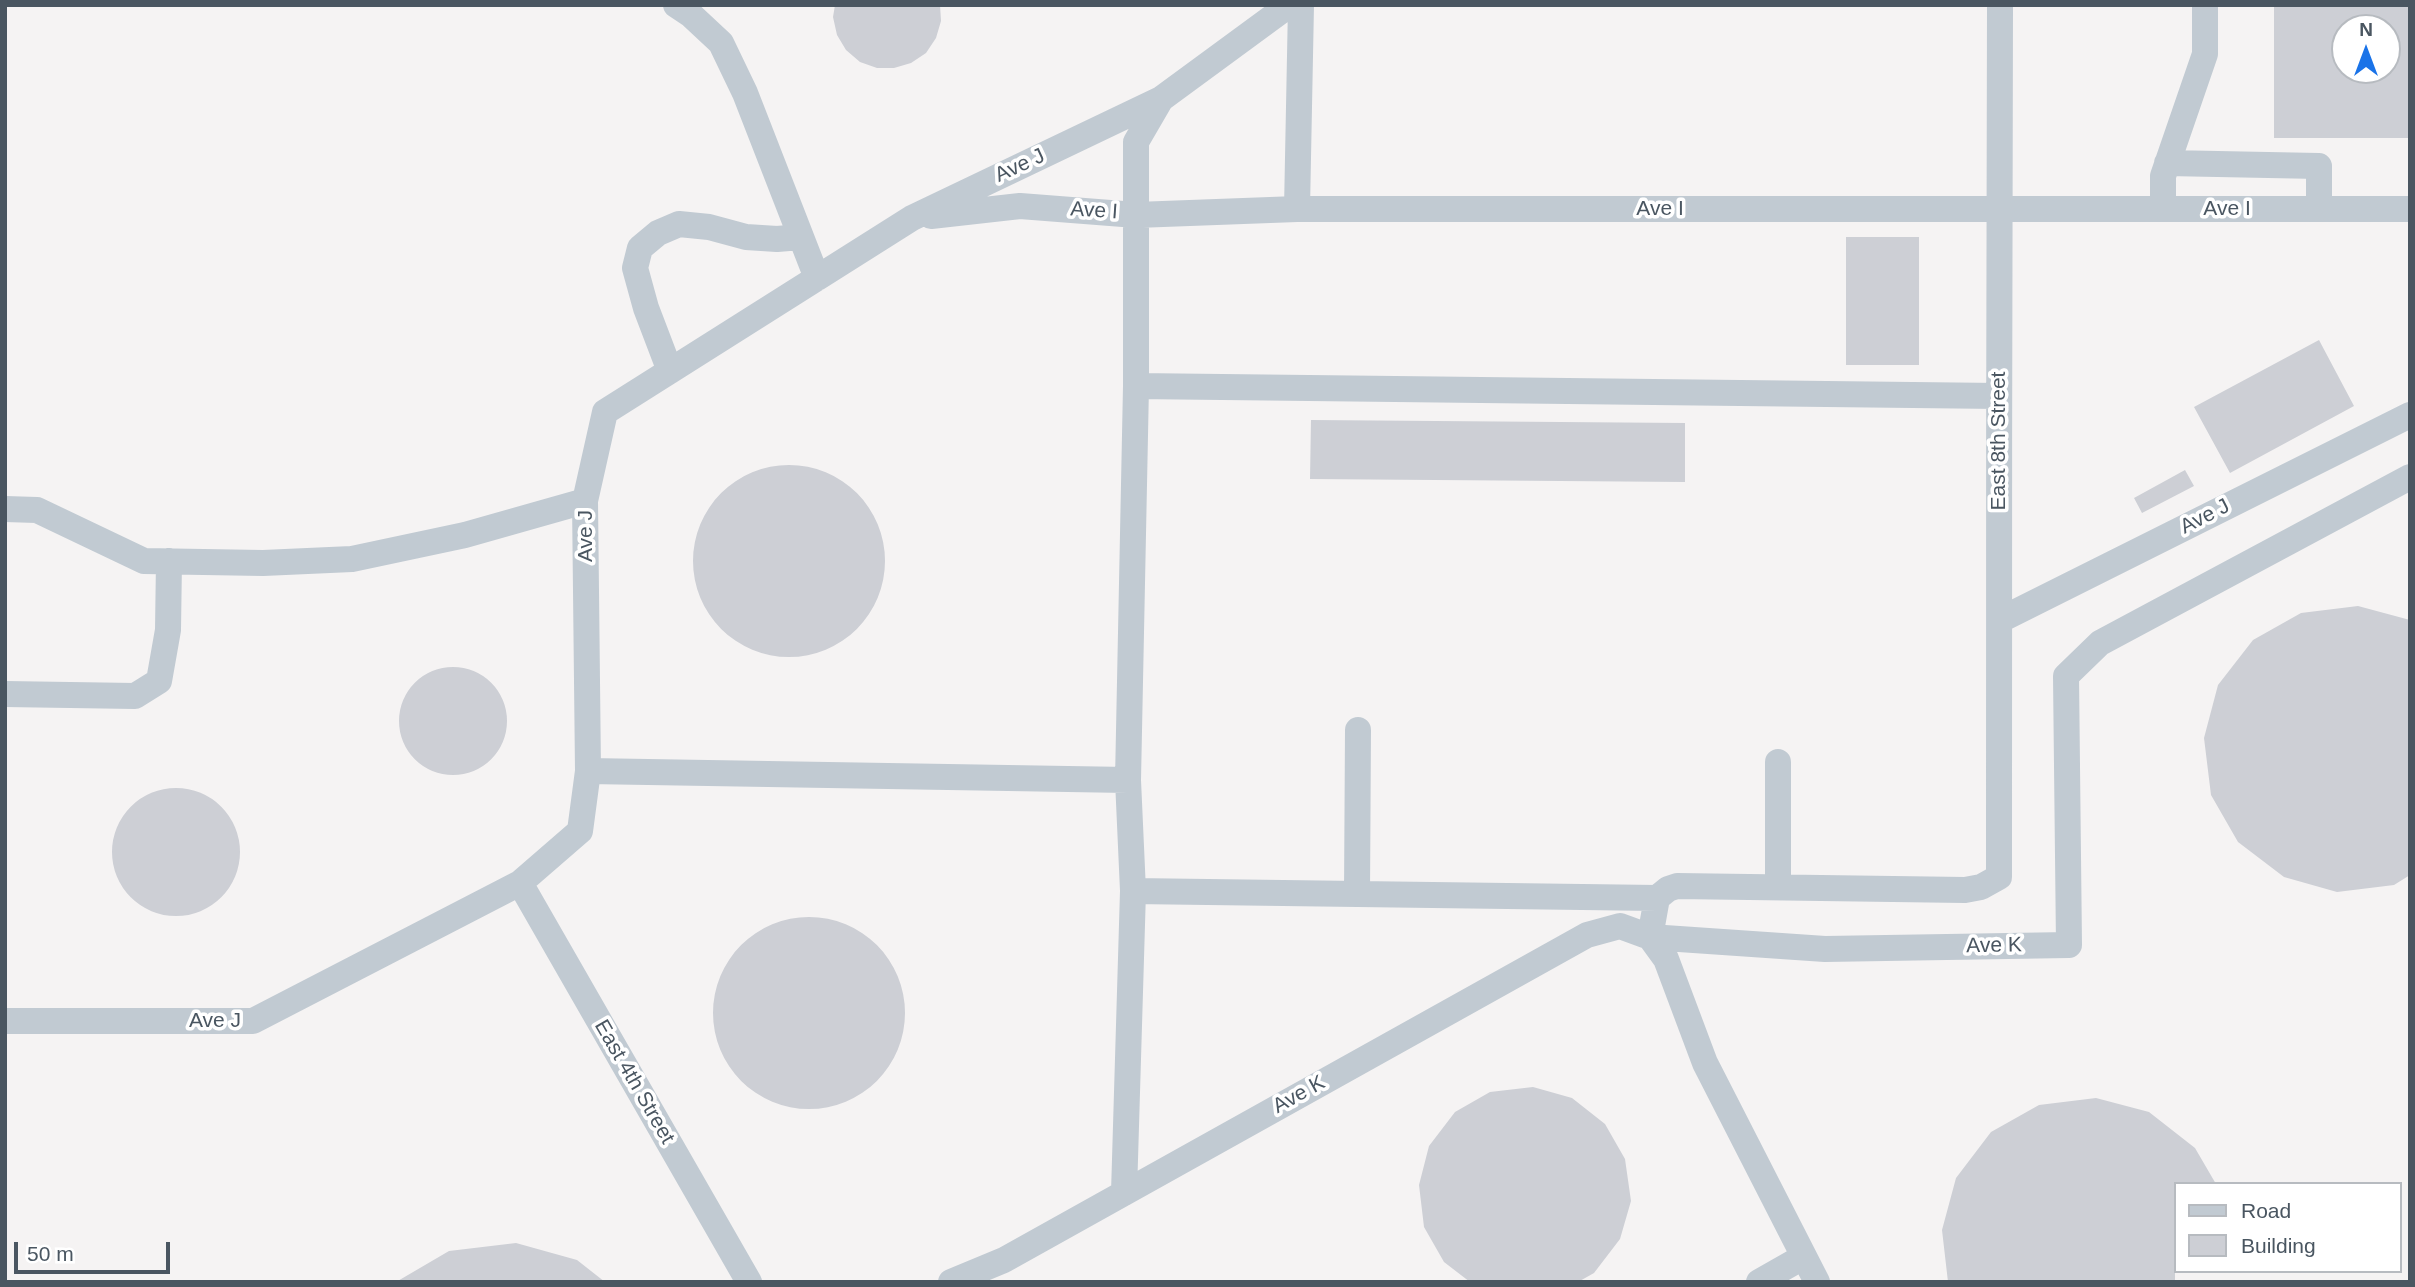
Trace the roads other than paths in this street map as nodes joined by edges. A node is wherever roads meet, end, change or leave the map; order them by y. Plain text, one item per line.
1 (677, 5) edge
2 (1289, 5) edge
3 (1301, 5) edge
4 (2000, 5) edge
5 (2205, 5) edge
6 (1161, 99) junction
7 (2167, 163) junction
8 (1297, 209) junction
9 (1998, 209) junction
10 (2163, 209) junction
11 (2319, 209) junction
12 (2410, 209) edge
13 (1136, 215) junction
14 (912, 218) junction
15 (801, 237) junction
16 (817, 278) junction
17 (670, 371) junction
18 (1136, 386) junction
19 (1998, 396) junction
20 (2410, 415) edge
21 (2410, 477) edge
22 (585, 501) junction
23 (5, 509) edge
24 (169, 561) junction
25 (2000, 620) junction
26 (5, 694) edge
27 (1358, 730) dead end
28 (1778, 762) dead end
29 (588, 771) junction
30 (1128, 779) junction
31 (520, 883) junction
32 (1778, 887) junction
33 (1133, 891) junction
34 (1357, 894) junction
35 (1657, 898) junction
36 (1650, 937) junction
37 (5, 1021) edge
38 (1125, 1193) junction
39 (1803, 1257) junction
40 (749, 1282) edge
41 (951, 1282) edge
42 (1759, 1282) edge
43 (1817, 1282) edge

1 - 15 street
2 - 6 street, Ave J
3 - 8 street
4 - 9 street, East 8th Street
5 - 7 street
6 - 13 street
6 - 14 street, Ave J
7 - 10 street
7 - 11 street
8 - 9 street, Ave I
8 - 13 street, Ave I
9 - 10 street, Ave I
9 - 19 street, East 8th Street
10 - 11 street, Ave I
11 - 12 street, Ave I
13 - 14 street, Ave I
13 - 18 street
14 - 16 street, Ave J
15 - 16 street
15 - 17 street
16 - 17 street, Ave J
17 - 22 street, Ave J
18 - 19 street
18 - 30 street
19 - 25 street, East 8th Street
20 - 25 street, Ave J
21 - 36 street, Ave K
22 - 24 street
22 - 29 street, Ave J
23 - 24 street
24 - 26 street
25 - 32 street, East 8th Street
27 - 34 street
28 - 32 street
29 - 30 street
29 - 31 street, Ave J
30 - 33 street
31 - 37 street, Ave J
31 - 40 street, East 4th Street
32 - 35 street
33 - 34 street
33 - 38 street
34 - 35 street
35 - 36 street
36 - 38 street, Ave K
36 - 39 street
38 - 41 street, Ave K
39 - 42 street
39 - 43 street

